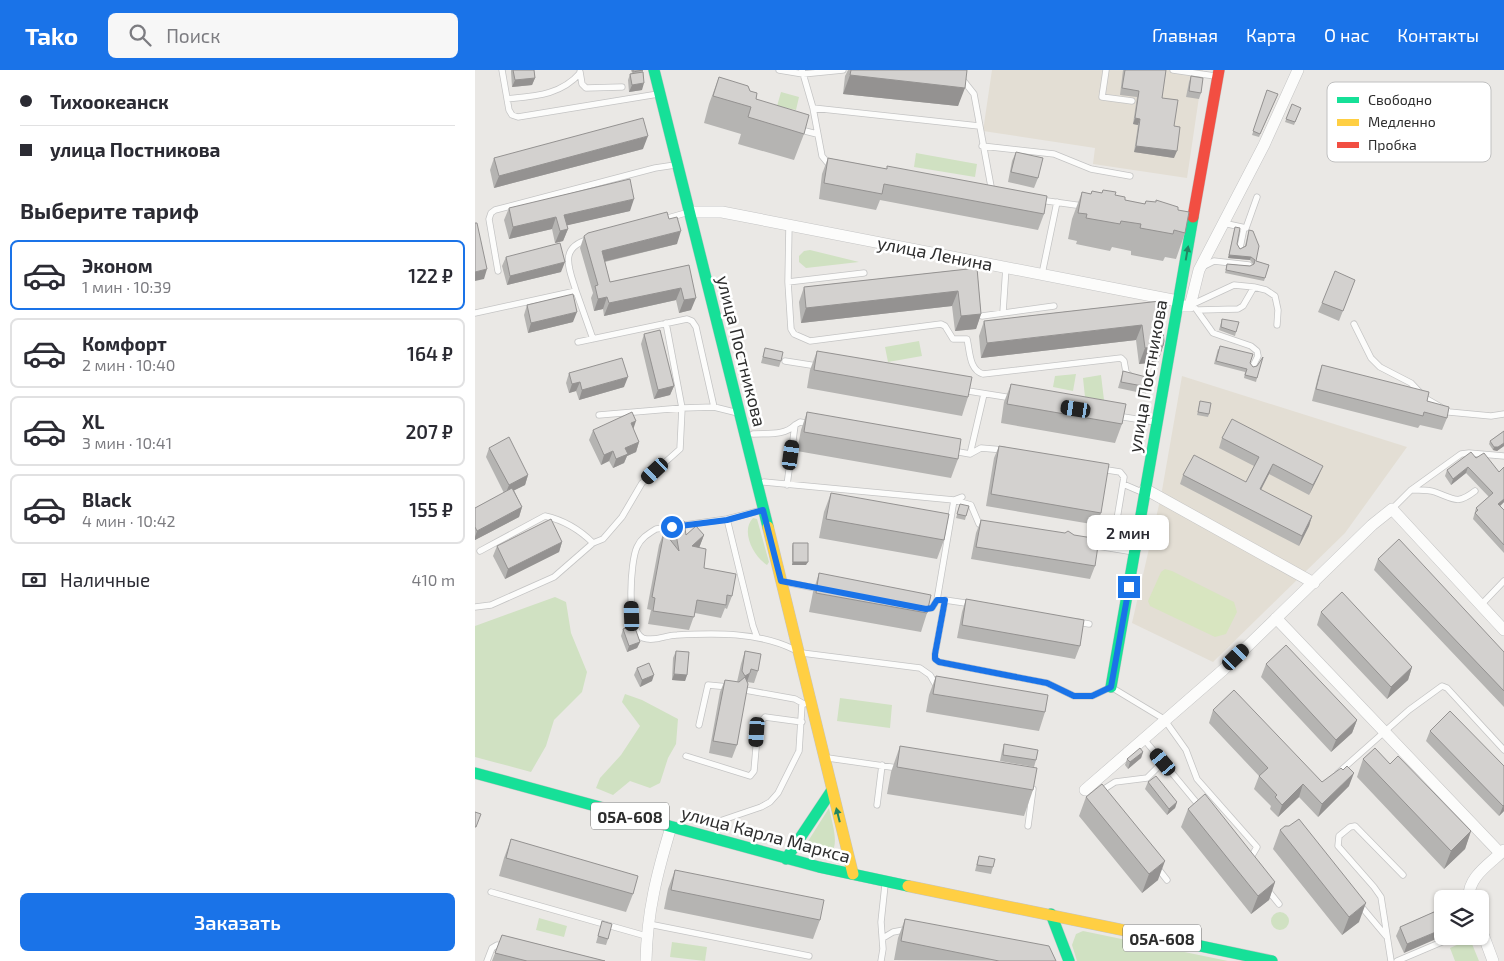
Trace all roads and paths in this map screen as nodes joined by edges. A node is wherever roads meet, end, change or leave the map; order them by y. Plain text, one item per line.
1 (502, 70) edge
2 (654, 70) edge
3 (779, 70) edge
4 (843, 70) edge
5 (955, 70) edge
6 (1106, 70) edge
7 (1173, 70) edge
8 (1298, 70) edge
9 (580, 71) edge
10 (803, 72) edge
11 (1218, 73) edge
12 (622, 87) dead end
13 (660, 94) junction
14 (507, 99) junction
15 (1132, 101) dead end
16 (813, 108) junction
17 (789, 126) edge
18 (979, 126) junction
19 (817, 134) junction
20 (983, 146) junction
21 (677, 165) junction
22 (841, 169) edge
23 (1130, 176) dead end
24 (983, 191) edge
25 (992, 192) junction
26 (1001, 194) edge
27 (1257, 197) dead end
28 (1029, 198) edge
29 (1057, 202) junction
30 (1087, 207) edge
31 (691, 212) junction
32 (654, 222) edge
33 (1223, 223) junction
34 (789, 225) junction
35 (1244, 228) junction
36 (599, 236) edge
37 (1240, 248) edge
38 (1249, 265) edge
39 (1007, 267) junction
40 (1200, 269) junction
41 (498, 271) dead end
42 (864, 273) dead end
43 (1042, 274) junction
44 (788, 282) junction
45 (1254, 287) junction
46 (576, 291) junction
47 (1178, 303) junction
48 (1054, 306) dead end
49 (1194, 308) junction
50 (1003, 312) junction
51 (475, 313) edge
52 (981, 316) edge
53 (666, 323) junction
54 (1355, 324) dead end
55 (1277, 325) dead end
56 (593, 339) junction
57 (578, 342) dead end
58 (785, 361) dead end
59 (1253, 366) edge
60 (827, 368) edge
61 (1139, 378) edge
62 (955, 389) edge
63 (984, 394) junction
64 (1023, 400) edge
65 (714, 407) junction
66 (682, 408) junction
67 (740, 414) junction
68 (1111, 414) edge
69 (1504, 414) edge
70 (599, 415) dead end
71 (1157, 422) junction
72 (795, 425) junction
73 (819, 426) edge
74 (753, 434) dead end
75 (942, 449) edge
76 (1010, 452) edge
77 (970, 454) junction
78 (1504, 456) edge
79 (1093, 467) edge
80 (764, 482) dead end
81 (1123, 484) junction
82 (787, 485) junction
83 (1145, 490) junction
84 (1411, 490) junction
85 (1475, 491) dead end
86 (962, 497) dead end
87 (954, 500) junction
88 (1392, 509) junction
89 (763, 510) junction
90 (727, 520) junction
91 (994, 530) edge
92 (1115, 530) dead end
93 (593, 542) junction
94 (1086, 544) edge
95 (480, 551) dead end
96 (1135, 552) junction
97 (781, 581) junction
98 (1504, 581) edge
99 (1314, 583) junction
100 (825, 590) edge
101 (937, 600) junction
102 (945, 600) junction
103 (1481, 605) junction
104 (981, 606) edge
105 (475, 607) edge
106 (917, 607) edge
107 (1277, 618) junction
108 (1070, 620) edge
109 (1089, 624) dead end
110 (1504, 630) edge
111 (757, 638) junction
112 (799, 652) junction
113 (1111, 687) junction
114 (736, 688) edge
115 (745, 690) edge
116 (945, 692) edge
117 (807, 705) junction
118 (1165, 719) junction
119 (802, 722) junction
120 (699, 725) dead end
121 (1384, 732) junction
122 (1143, 738) junction
123 (1504, 750) edge
124 (686, 756) dead end
125 (824, 758) junction
126 (1163, 762) junction
127 (882, 765) junction
128 (910, 770) edge
129 (475, 773) edge
130 (1153, 774) junction
131 (1097, 779) junction
132 (1331, 780) edge
133 (1158, 781) edge
134 (1023, 787) edge
135 (832, 790) junction
136 (1085, 790) dead end
137 (1099, 792) junction
138 (1101, 799) edge
139 (877, 805) dead end
140 (1205, 813) edge
141 (708, 825) dead end
142 (1028, 826) dead end
143 (671, 827) junction
144 (1502, 852) edge
145 (1241, 857) edge
146 (1149, 858) edge
147 (785, 859) junction
148 (853, 874) junction
149 (1403, 875) dead end
150 (1167, 880) dead end
151 (886, 881) junction
152 (1263, 884) edge
153 (1469, 890) edge
154 (491, 892) dead end
155 (1352, 896) edge
156 (1279, 904) dead end
157 (1051, 914) junction
158 (914, 929) edge
159 (646, 930) junction
160 (1386, 936) junction
161 (883, 938) junction
162 (1435, 945) edge
163 (1487, 945) edge
164 (516, 949) edge
165 (809, 956) dead end
166 (487, 961) edge
167 (645, 961) edge
168 (881, 961) edge
169 (1069, 961) edge
170 (1272, 961) edge
171 (1391, 961) edge
172 (1397, 961) edge
173 (1493, 961) edge

1 - 14 lane
2 - 13 main road, улица Постникова
3 - 10 lane
4 - 10 lane
5 - 18 lane
6 - 15 lane
7 - 11 lane
8 - 33 street
9 - 12 lane
9 - 14 lane
10 - 16 lane
47 -> 11 main road, улица Постникова
13 - 14 lane
13 - 21 main road, улица Постникова
16 - 18 lane
16 - 19 lane
17 - 19 lane
18 - 20 lane
19 - 22 lane
20 - 23 lane
20 - 25 lane
21 - 31 main road, улица Постникова
21 - 41 lane
24 - 25 lane
25 - 26 lane
27 - 35 lane
28 - 29 lane
29 - 30 lane
29 - 43 lane
31 - 32 lane
31 - 34 street, улица Ленина
31 - 67 main road, улица Постникова
33 - 35 lane
33 - 40 street
34 - 39 street, улица Ленина
34 - 44 lane
35 - 37 lane
36 - 46 lane
38 - 40 lane
39 - 43 street, улица Ленина
39 - 50 lane
40 - 49 street
42 - 44 lane
43 - 47 street, улица Ленина
44 - 61 lane
45 - 49 lane
45 - 49 lane
45 - 55 lane
46 - 51 lane
46 - 56 lane
47 - 49 street, улица Ленина
47 - 71 main road, улица Постникова
48 - 50 lane
49 - 59 lane
50 - 52 lane
53 - 56 lane
53 - 65 lane
53 - 66 lane
54 - 69 lane
56 - 57 lane
58 - 60 lane
62 - 63 lane
63 - 64 lane
63 - 77 lane
65 - 66 lane
65 - 67 lane
66 - 70 lane
66 - 93 lane
67 - 89 main road, улица Постникова
68 - 71 lane
71 - 83 main road, улица Постникова
72 - 73 lane
72 - 74 lane
72 - 82 lane
75 - 77 lane
76 - 77 lane
78 - 84 lane
79 - 81 lane
80 - 82 lane
81 - 83 lane
81 - 92 lane
82 - 87 lane
83 - 96 main road, улица Постникова
83 - 99 street
84 - 85 lane
84 - 88 lane
86 - 87 lane
87 - 91 lane
87 - 101 lane
88 - 99 street
88 - 103 street
89 - 90 lane
89 - 97 main road, улица Постникова
90 - 111 lane
90 - 111 lane
93 - 95 lane
93 - 105 lane
94 - 96 lane
96 - 113 main road, улица Постникова
97 - 100 lane
97 - 112 main road, улица Постникова
98 - 103 lane
99 - 107 street
101 - 102 lane
101 - 106 lane
102 - 104 lane
102 - 113 lane
103 - 110 street
107 - 118 street
107 - 121 street
108 - 109 lane
111 - 112 lane
112 - 116 lane
112 - 117 main road, улица Постникова
113 - 118 lane
114 - 120 lane
115 - 117 lane
117 - 119 lane
117 - 125 main road, улица Постникова
118 - 122 street
118 - 145 lane
119 - 124 lane
119 - 141 lane
121 - 123 lane
121 - 132 lane
121 - 144 street
122 - 126 lane
122 - 131 street
125 - 127 lane
125 - 135 main road, улица Постникова
126 - 130 lane
126 - 140 lane
127 - 128 lane
127 - 139 lane
129 - 143 main road, улица Карла Маркса / 05А-608
130 - 133 lane
130 - 137 lane
131 - 136 street
131 - 137 lane
134 - 142 lane
135 - 147 main road
148 -> 135 main road, улица Постникова
137 - 138 lane
143 - 147 main road, улица Карла Маркса / 05А-608
143 - 159 street
144 - 153 street
146 - 150 lane
147 - 148 main road, улица Карла Маркса / 05А-608
148 - 151 main road, улица Карла Маркса / 05А-608
149 - 160 lane
151 - 157 main road, улица Карла Маркса / 05А-608
151 - 161 lane
152 - 156 lane
154 - 159 lane
155 - 160 lane
157 - 169 main road
157 - 170 main road, 05А-608
158 - 161 lane
159 - 165 lane
159 - 167 street
160 - 171 lane
161 - 168 lane
162 - 172 lane
163 - 173 street
164 - 166 lane

